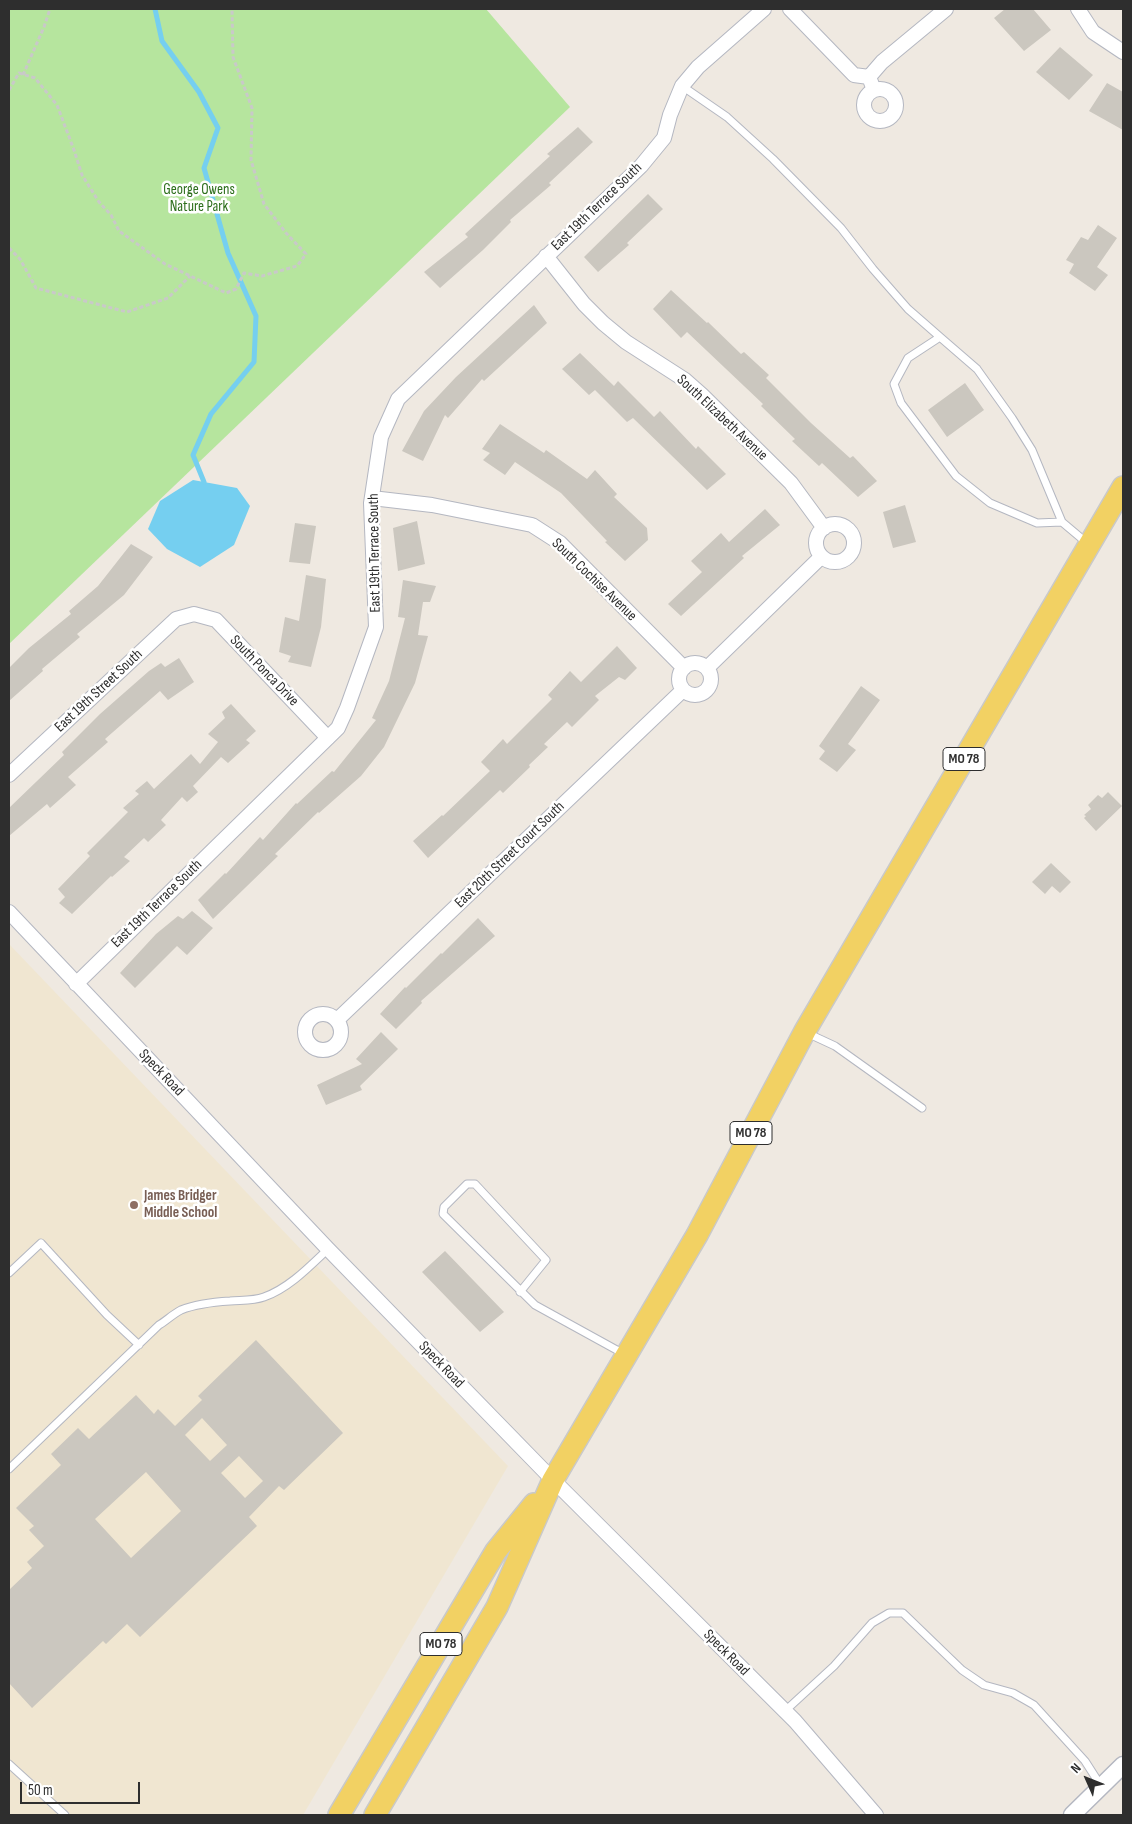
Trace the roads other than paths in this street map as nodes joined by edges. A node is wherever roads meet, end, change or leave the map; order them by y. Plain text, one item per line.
1 (764, 9) edge
2 (790, 9) edge
3 (946, 9) edge
4 (1078, 9) edge
5 (1123, 52) edge
6 (682, 86) junction
7 (546, 256) junction
8 (940, 337) junction
9 (1123, 487) edge
10 (372, 498) junction
11 (1062, 522) junction
12 (824, 528) junction
13 (1090, 545) junction
14 (821, 557) junction
15 (194, 614) joint
16 (684, 668) junction
17 (707, 668) junction
18 (683, 690) junction
19 (328, 738) junction
20 (9, 776) edge
21 (9, 912) edge
22 (76, 984) junction
23 (337, 1020) dead end
24 (804, 1032) junction
25 (922, 1108) dead end
26 (328, 1249) junction
27 (9, 1273) edge
28 (520, 1292) junction
29 (139, 1345) junction
30 (626, 1356) junction
31 (9, 1469) edge
32 (553, 1480) junction
33 (785, 1711) junction
34 (9, 1764) edge
35 (1123, 1765) edge
36 (1101, 1786) junction
37 (65, 1815) edge
38 (339, 1815) edge
39 (375, 1815) edge
40 (876, 1815) edge
41 (1072, 1815) edge

1 - 6 street, East 19th Terrace South
2 - 3 street
4 - 5 street
6 - 7 street, East 19th Terrace South
6 - 8 lane
7 - 10 street, East 19th Terrace South
7 - 12 street, South Elizabeth Avenue
8 - 11 lane
8 - 11 lane
9 - 13 main road, MO 78
10 - 16 street, South Cochise Avenue
10 - 19 street, East 19th Terrace South
11 - 13 lane
12 - 14 street
12 - 14 street
13 - 24 main road, MO 78
14 - 17 street
15 - 19 street, South Ponca Drive
15 - 20 street, East 19th Street South
16 - 17 street
16 - 18 street
17 - 18 street
18 - 23 street, East 20th Street Court South
19 - 22 street, East 19th Terrace South
21 - 22 street, Speck Road
22 - 26 street, Speck Road
24 - 25 lane
24 - 30 main road, MO 78
26 - 29 lane
26 - 32 street, Speck Road
27 - 29 lane
28 - 28 lane
28 - 30 lane
29 - 31 lane
30 - 32 main road, MO 78
32 - 33 street, Speck Road
32 - 38 main road, MO 78
32 - 39 main road, MO 78
33 - 36 lane
33 - 40 street, Speck Road
34 - 37 lane
35 - 36 street
36 - 41 street

